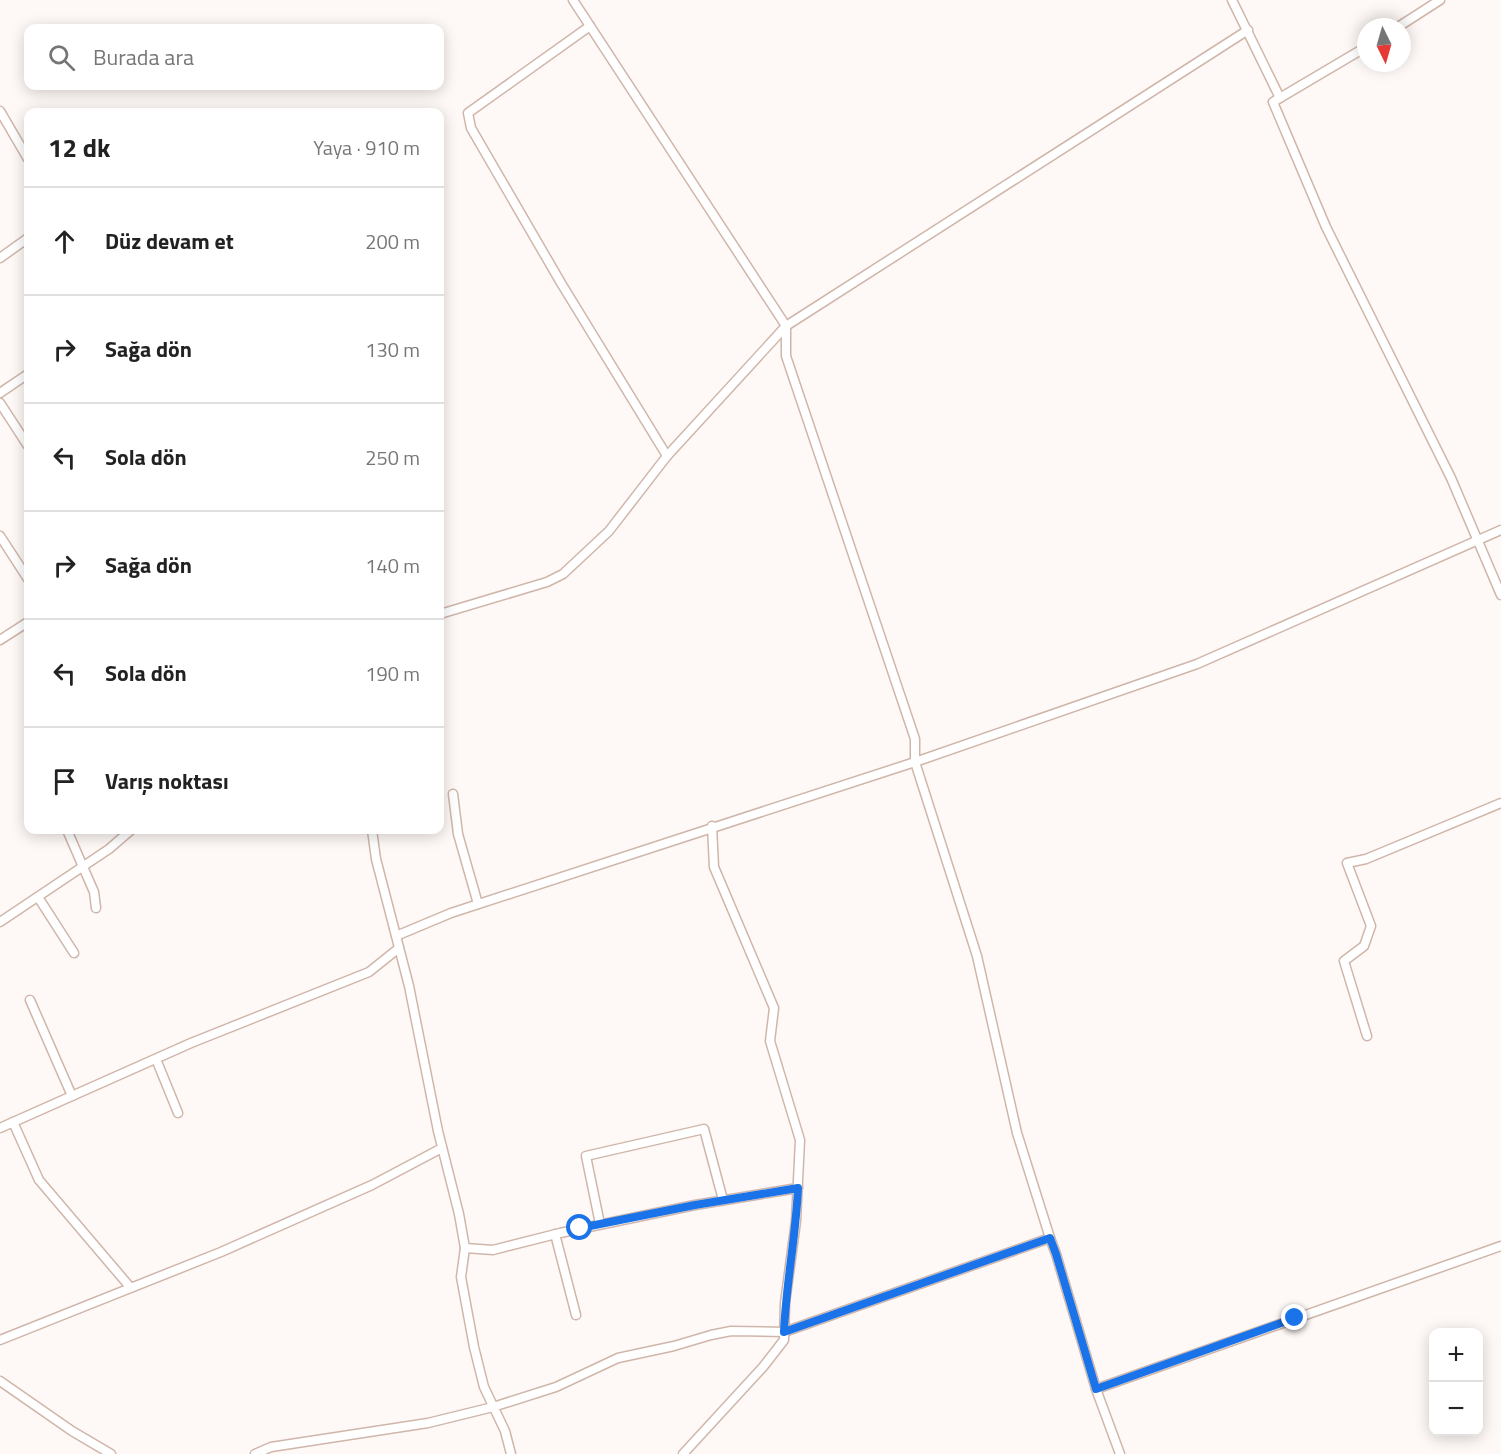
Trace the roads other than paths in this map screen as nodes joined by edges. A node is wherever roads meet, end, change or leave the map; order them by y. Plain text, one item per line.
1 (573, 0) edge
2 (1232, 0) edge
3 (1440, 0) edge
4 (1411, 19) edge
5 (590, 26) junction
6 (1248, 30) junction
7 (1357, 52) edge
8 (1280, 98) junction
9 (0, 111) edge
10 (24, 152) edge
11 (24, 241) edge
12 (0, 258) edge
13 (786, 326) junction
14 (24, 377) edge
15 (0, 393) edge
16 (0, 403) edge
17 (24, 441) edge
18 (667, 456) junction
19 (1501, 530) edge
20 (0, 536) edge
21 (1478, 540) junction
22 (24, 573) edge
23 (1501, 595) edge
24 (444, 613) edge
25 (24, 625) edge
26 (0, 640) edge
27 (915, 762) junction
28 (453, 794) dead end
29 (1501, 803) edge
30 (712, 826) junction
31 (69, 834) edge
32 (126, 834) edge
33 (373, 834) edge
34 (83, 866) junction
35 (38, 897) junction
36 (478, 904) junction
37 (96, 908) dead end
38 (0, 922) edge
39 (396, 936) junction
40 (399, 948) junction
41 (74, 953) dead end
42 (30, 1000) dead end
43 (1367, 1036) dead end
44 (156, 1059) junction
45 (72, 1096) junction
46 (178, 1113) dead end
47 (14, 1122) junction
48 (0, 1128) edge
49 (442, 1148) junction
50 (798, 1188) junction
51 (723, 1200) junction
52 (600, 1224) junction
53 (555, 1234) junction
54 (1050, 1238) junction
55 (1501, 1246) edge
56 (465, 1248) junction
57 (130, 1287) junction
58 (576, 1315) dead end
59 (784, 1332) junction
60 (0, 1340) edge
61 (0, 1381) edge
62 (1096, 1389) junction
63 (493, 1407) junction
64 (509, 1453) edge
65 (111, 1454) edge
66 (255, 1454) edge
67 (683, 1454) edge
68 (1120, 1454) edge

1 - 5 street
2 - 6 street
3 - 4 street
5 - 13 street
5 - 18 street
6 - 8 street
6 - 13 street
7 - 8 street
8 - 21 street
9 - 10 street
11 - 12 street
13 - 18 street
13 - 27 street
14 - 15 street
16 - 17 street
18 - 24 street
19 - 21 street
20 - 22 street
21 - 23 street
21 - 27 street
25 - 26 street
27 - 30 street
27 - 54 street
28 - 36 street
29 - 43 street
30 - 36 street
30 - 50 street
31 - 34 street
32 - 34 street
33 - 39 street
34 - 35 street
34 - 37 street
35 - 38 street
35 - 41 street
36 - 39 street
39 - 40 street
40 - 44 street
40 - 49 street
42 - 45 street
44 - 45 street
44 - 46 street
45 - 47 street
47 - 48 street
47 - 57 street
49 - 56 street
49 - 57 street
50 - 51 street
50 - 59 street
51 - 52 street
51 - 52 street
52 - 53 street
53 - 56 street
53 - 58 street
54 - 59 street
54 - 62 street
55 - 62 street
56 - 63 street
57 - 60 street
59 - 63 street
59 - 67 street
61 - 65 street
62 - 68 street
63 - 64 street
63 - 66 street

